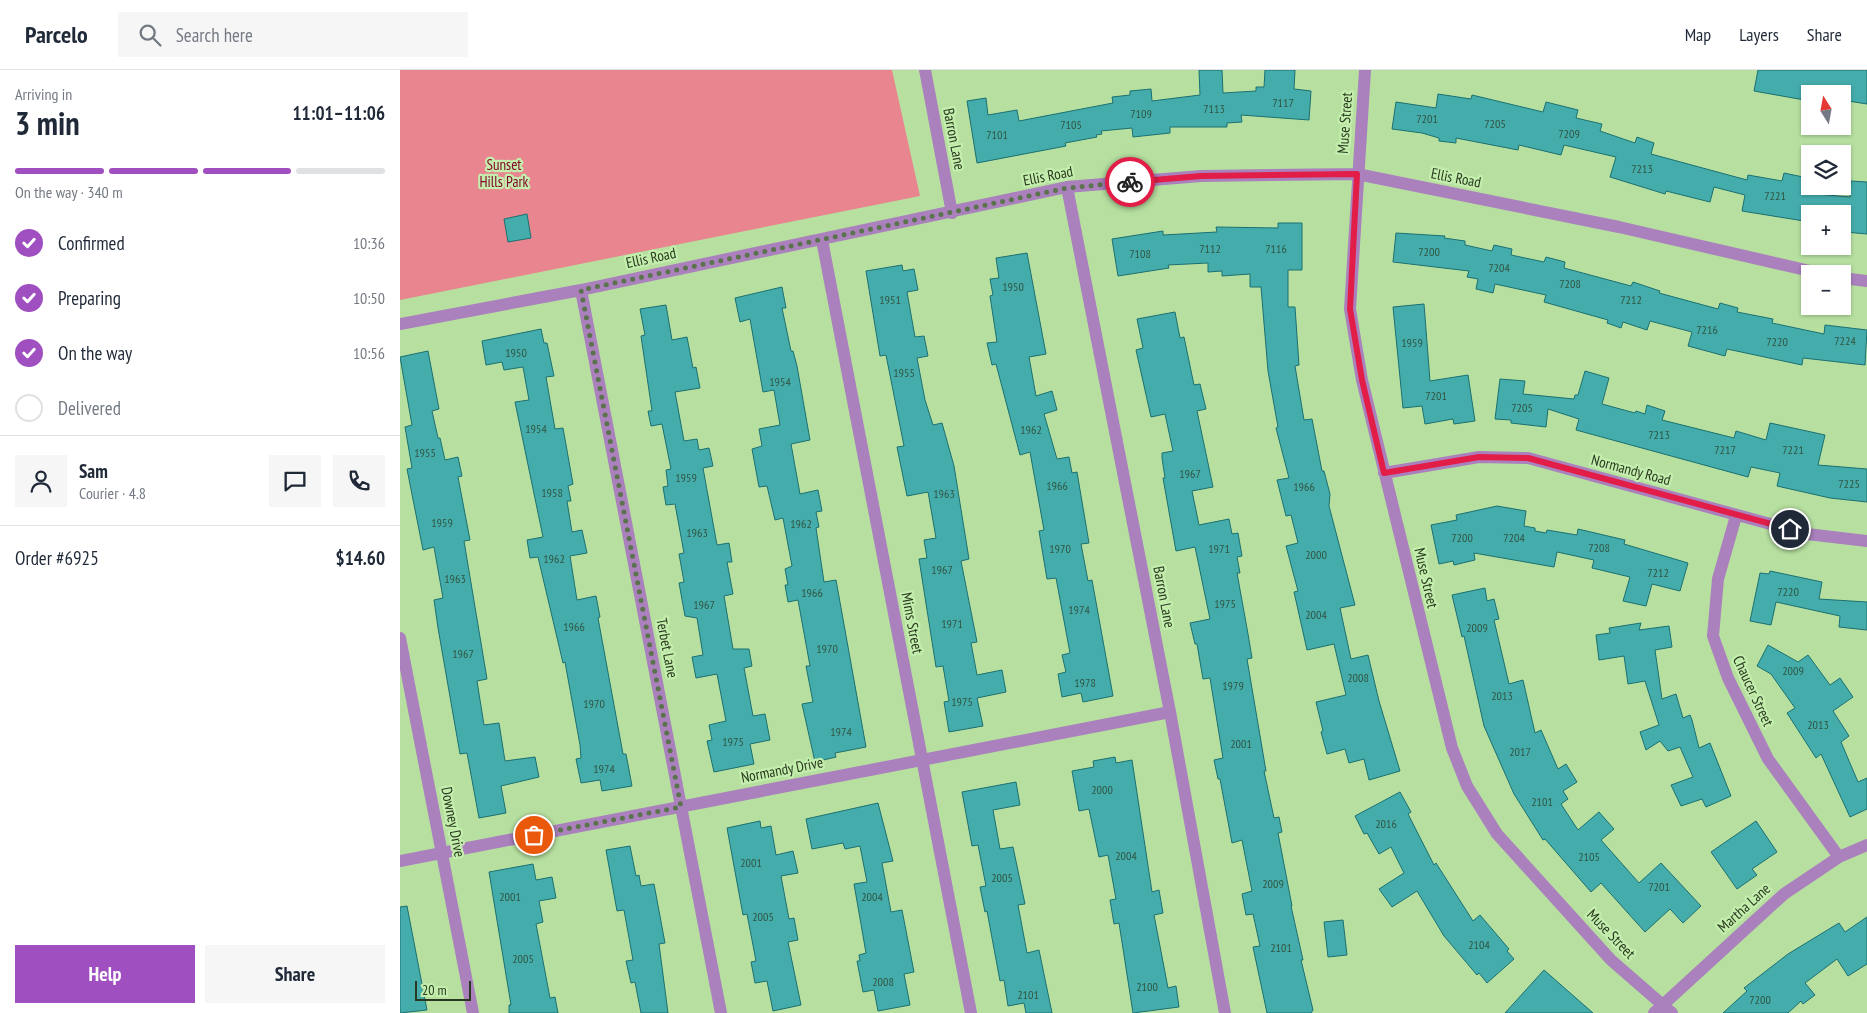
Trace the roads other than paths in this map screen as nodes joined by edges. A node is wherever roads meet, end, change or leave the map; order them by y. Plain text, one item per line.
1 (925, 70) edge
2 (1365, 70) edge
3 (1357, 174) junction
4 (1067, 188) junction
5 (952, 213) junction
6 (822, 240) junction
7 (1801, 269) edge
8 (1851, 279) edge
9 (1867, 281) edge
10 (581, 290) junction
11 (400, 324) edge
12 (1384, 473) junction
13 (1736, 516) junction
14 (1867, 541) edge
15 (400, 638) edge
16 (1170, 712) junction
17 (922, 760) junction
18 (681, 807) junction
19 (1867, 845) edge
20 (442, 853) junction
21 (1840, 857) junction
22 (400, 861) edge
23 (1663, 1010) edge
24 (473, 1013) edge
25 (721, 1013) edge
26 (971, 1013) edge
27 (1225, 1013) edge

1 - 5 street, Barron Lane
2 - 3 street, Muse Street
3 - 4 street, Ellis Road
3 - 7 street, Ellis Road
3 - 12 street, Muse Street
4 - 5 street, Ellis Road
4 - 16 street, Barron Lane
5 - 6 street, Ellis Road
6 - 10 street, Ellis Road
6 - 17 street, Mims Street
8 - 9 street
10 - 11 street, Ellis Road
10 - 18 street, Terbet Lane
12 - 13 street, Normandy Road
12 - 23 street, Muse Street
13 - 14 street, Normandy Road
13 - 21 street, Chaucer Street
15 - 20 street, Downey Drive
16 - 17 street, Normandy Drive
16 - 27 street, Barron Lane
17 - 18 street, Normandy Drive
17 - 26 street, Mims Street
18 - 20 street, Normandy Drive
18 - 25 street, Terbet Lane
19 - 21 street, Martha Lane
20 - 22 street, Normandy Drive
20 - 24 street, Downey Drive
21 - 23 street, Martha Lane

